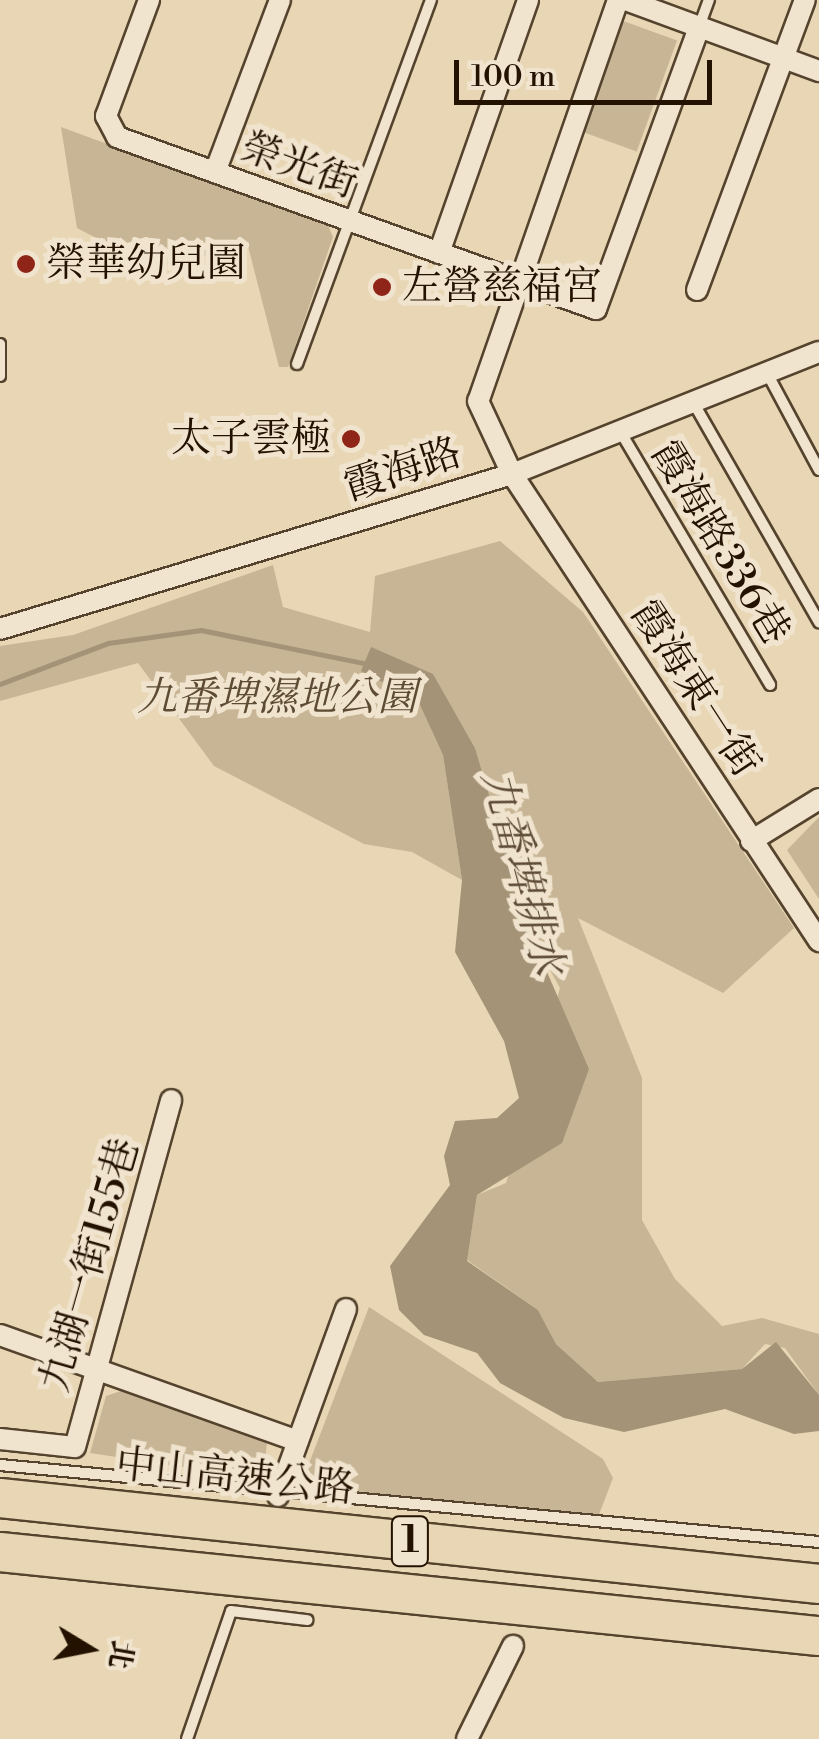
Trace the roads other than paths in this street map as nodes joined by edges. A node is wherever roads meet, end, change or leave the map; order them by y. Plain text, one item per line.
1 (149, 0) edge
2 (280, 0) edge
3 (431, 0) edge
4 (528, 0) edge
5 (622, 0) edge
6 (710, 0) edge
7 (805, 0) edge
8 (698, 27) junction
9 (783, 57) junction
10 (819, 71) edge
11 (215, 172) junction
12 (349, 222) junction
13 (439, 252) junction
14 (517, 281) junction
15 (696, 290) dead end
16 (0, 344) edge
17 (819, 352) edge
18 (298, 364) dead end
19 (767, 373) junction
20 (0, 376) edge
21 (693, 402) junction
22 (620, 431) junction
23 (819, 470) edge
24 (512, 474) junction
25 (819, 622) edge
26 (0, 628) edge
27 (770, 684) dead end
28 (819, 798) edge
29 (751, 841) junction
30 (819, 941) edge
31 (171, 1100) dead end
32 (346, 1309) dead end
33 (0, 1335) edge
34 (98, 1368) junction
35 (0, 1439) edge
36 (298, 1440) junction
37 (0, 1466) edge
38 (278, 1496) junction
39 (0, 1498) edge
40 (819, 1542) edge
41 (0, 1552) edge
42 (819, 1584) edge
43 (307, 1620) dead end
44 (819, 1636) edge
45 (513, 1646) dead end
46 (187, 1739) edge
47 (467, 1739) edge

1 - 11 street, 榮光街
2 - 11 street
3 - 12 lane
4 - 13 street
5 - 8 street
5 - 14 street, 霞海東一街
6 - 8 lane
7 - 9 street
8 - 9 street
8 - 14 street, 榮光街
9 - 10 street
9 - 15 street
11 - 12 street, 榮光街
12 - 13 street, 榮光街
12 - 18 lane
13 - 14 street, 榮光街
14 - 24 street, 霞海東一街
16 - 20 lane
17 - 19 street, 霞海路
19 - 21 street, 霞海路
19 - 23 lane
21 - 22 street, 霞海路
21 - 25 lane
22 - 24 street, 霞海路
22 - 27 lane, 霞海路336巷
24 - 26 street, 霞海路
24 - 29 street, 霞海東一街
28 - 29 street
29 - 30 street, 霞海東一街
31 - 34 street, 九湖一街155巷
32 - 36 street
33 - 34 street
34 - 35 street, 九湖一街155巷
34 - 36 street
36 - 38 street
37 - 38 lane
38 - 40 lane
39 - 42 highway, 中山高速公路 / 1
41 - 44 highway, 1
43 - 46 lane
45 - 47 street

